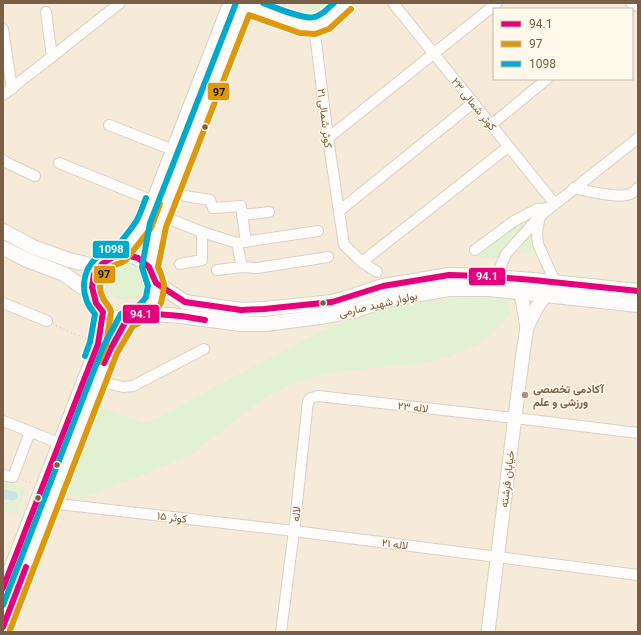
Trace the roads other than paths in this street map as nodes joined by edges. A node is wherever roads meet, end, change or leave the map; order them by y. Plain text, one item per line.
1 (120, 3) edge
2 (230, 3) edge
3 (346, 3) edge
4 (393, 3) edge
5 (497, 3) edge
6 (631, 3) edge
7 (242, 4) edge
8 (638, 6) edge
9 (46, 12) dead end
10 (314, 26) junction
11 (3, 29) edge
12 (433, 53) junction
13 (52, 57) junction
14 (546, 80) edge
15 (12, 89) junction
16 (3, 95) edge
17 (473, 103) junction
18 (109, 125) dead end
19 (490, 125) junction
20 (328, 138) junction
21 (638, 138) edge
22 (508, 147) junction
23 (173, 150) junction
24 (3, 160) edge
25 (59, 164) dead end
26 (35, 176) dead end
27 (574, 188) junction
28 (636, 194) edge
29 (185, 196) dead end
30 (153, 201) junction
31 (552, 206) junction
32 (339, 211) junction
33 (269, 212) dead end
34 (242, 215) junction
35 (162, 216) junction
36 (540, 216) junction
37 (3, 231) edge
38 (318, 231) dead end
39 (202, 232) junction
40 (242, 242) junction
41 (3, 248) edge
42 (475, 250) dead end
43 (120, 255) junction
44 (328, 257) dead end
45 (362, 262) junction
46 (180, 264) dead end
47 (99, 267) junction
48 (242, 267) junction
49 (150, 268) junction
50 (217, 270) dead end
51 (377, 272) dead end
52 (496, 277) junction
53 (555, 282) junction
54 (156, 283) junction
55 (638, 291) edge
56 (520, 293) junction
57 (92, 294) junction
58 (545, 296) junction
59 (3, 303) edge
60 (638, 305) edge
61 (104, 312) junction
62 (143, 313) junction
63 (127, 319) junction
64 (47, 321) road end
65 (527, 327) junction
66 (204, 349) dead end
67 (98, 381) junction
68 (312, 398) joint
69 (515, 418) junction
70 (3, 421) edge
71 (30, 432) junction
72 (638, 433) edge
73 (59, 443) junction
74 (8, 476) edge
75 (50, 503) junction
76 (294, 531) junction
77 (497, 557) junction
78 (638, 575) edge
79 (3, 588) edge
80 (3, 627) edge
81 (280, 632) edge
82 (488, 632) edge

1 - 13 street
2 - 23 street
3 - 10 street
4 - 12 street, کوثر شمالی ۲۳
5 - 12 street
6 - 8 street
7 - 10 street
7 - 35 street
9 - 13 street
10 - 20 street, کوثر شمالی ۲۱
11 - 15 street
12 - 17 street, کوثر شمالی ۲۳
12 - 20 street
13 - 15 street
14 - 19 street
15 - 16 street
17 - 19 street, کوثر شمالی ۲۳
17 - 32 street
18 - 23 street
19 - 22 street, کوثر شمالی ۲۳
20 - 32 street, کوثر شمالی ۲۱
21 - 27 street
22 - 31 street, کوثر شمالی ۲۳
22 - 45 street
23 - 30 street
24 - 26 street
25 - 30 street
27 - 28 street
27 - 31 street
29 - 34 street
30 - 43 street
31 - 36 street
31 - 42 street
32 - 45 street, کوثر شمالی ۲۱
33 - 34 street
34 - 40 street
35 - 39 street
35 - 49 street
36 - 52 street
36 - 53 street
37 - 47 main road
38 - 40 street
39 - 40 street
39 - 46 street
40 - 48 street
41 - 57 main road
43 - 47 main road
43 - 49 main road
44 - 48 street
45 - 51 street, کوثر شمالی ۲۱
47 - 57 main road
48 - 50 street
49 - 54 main road
52 - 53 main road, بولوار شهید صارمی
52 - 54 main road, بولوار شهید صارمی
53 - 55 main road, بولوار شهید صارمی
54 - 62 main road
56 - 58 main road, بولوار شهید صارمی
56 - 62 main road, بولوار شهید صارمی
56 - 65 street, خیابان فرشته
57 - 61 main road
58 - 60 main road, بولوار شهید صارمی
58 - 65 street, خیابان فرشته
59 - 64 street
61 - 63 main road
61 - 73 street
62 - 63 main road
63 - 67 street
65 - 69 street, خیابان فرشته
66 - 67 street
67 - 75 street
68 - 69 street, لاله ۲۳
68 - 76 street, لاله
69 - 72 street, لاله ۲۳
69 - 77 street, خیابان فرشته
70 - 71 street
71 - 73 street
71 - 74 street
73 - 79 street
75 - 76 street, کوثر ۱۵
75 - 80 street
76 - 77 street, لاله ۲۱
76 - 81 street, لاله
77 - 78 street, لاله ۲۱
77 - 82 street, خیابان فرشته

